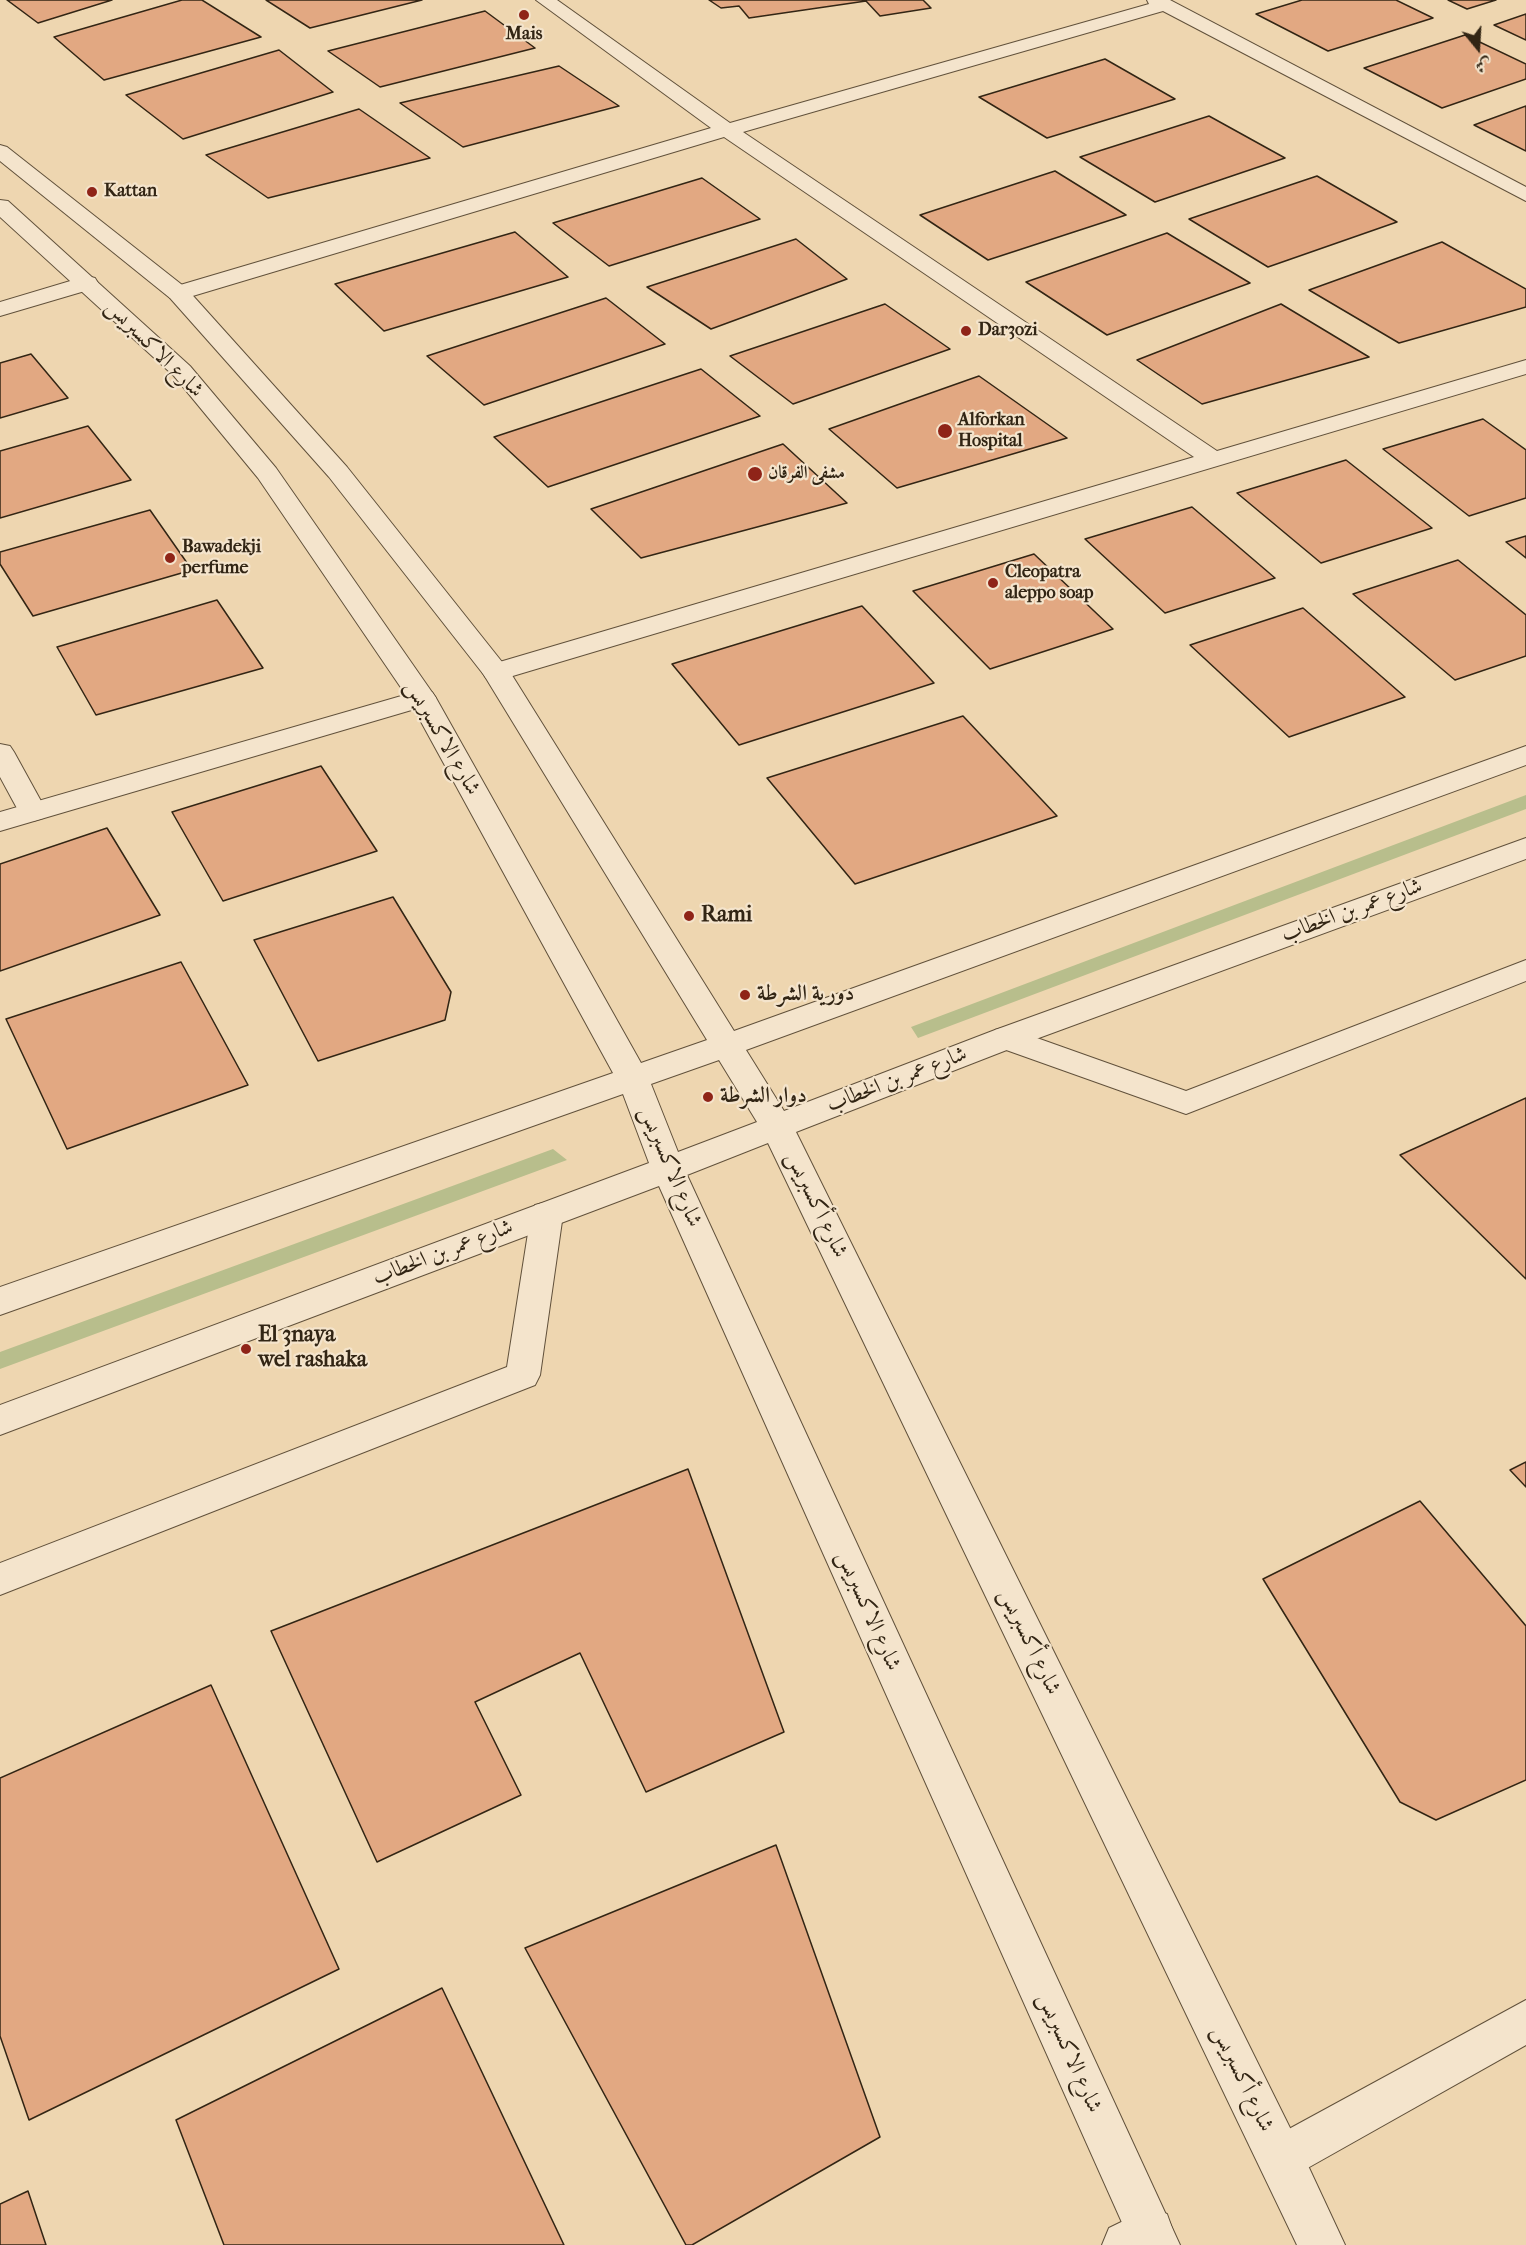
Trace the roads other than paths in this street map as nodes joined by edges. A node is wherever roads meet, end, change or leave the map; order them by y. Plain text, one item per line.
1 (545, 0) edge
2 (1160, 2) edge
3 (727, 130) junction
4 (0, 152) edge
5 (1526, 195) edge
6 (0, 206) edge
7 (87, 283) junction
8 (178, 293) junction
9 (0, 309) edge
10 (1526, 367) edge
11 (1213, 459) junction
12 (496, 672) junction
13 (422, 698) junction
14 (0, 752) edge
15 (1526, 755) edge
16 (33, 812) junction
17 (0, 822) edge
18 (1526, 848) edge
19 (1526, 970) edge
20 (1006, 1038) junction
21 (727, 1045) junction
22 (633, 1079) junction
23 (777, 1127) junction
24 (668, 1169) junction
25 (547, 1214) junction
26 (0, 1301) edge
27 (0, 1420) edge
28 (0, 1579) edge
29 (1526, 2021) edge
30 (1281, 2158) junction
31 (1144, 2240) edge
32 (1321, 2245) edge

1 - 3 street
2 - 3 street
2 - 5 street
3 - 8 street
3 - 11 street
4 - 8 street, شارع أكسبريس
6 - 7 street, شارع الاكسبريس
7 - 9 street
7 - 13 street, شارع الاكسبريس
8 - 12 street, شارع أكسبريس
10 - 11 street
11 - 12 street
12 - 21 street, شارع أكسبريس
13 - 16 street
13 - 22 street, شارع الاكسبريس
14 - 16 lane
15 - 21 street
16 - 17 street
18 - 20 street, شارع عمر بن الخطاب
19 - 20 lane
20 - 23 street, شارع عمر بن الخطاب
21 - 22 street
21 - 23 street, شارع أكسبريس
22 - 24 street, شارع الاكسبريس
22 - 26 street
23 - 24 street, شارع عمر بن الخطاب
23 - 30 street, شارع أكسبريس
24 - 25 street, شارع عمر بن الخطاب
24 - 31 street, شارع الاكسبريس
25 - 27 street, شارع عمر بن الخطاب
25 - 28 lane
29 - 30 street
30 - 32 street, شارع أكسبريس

